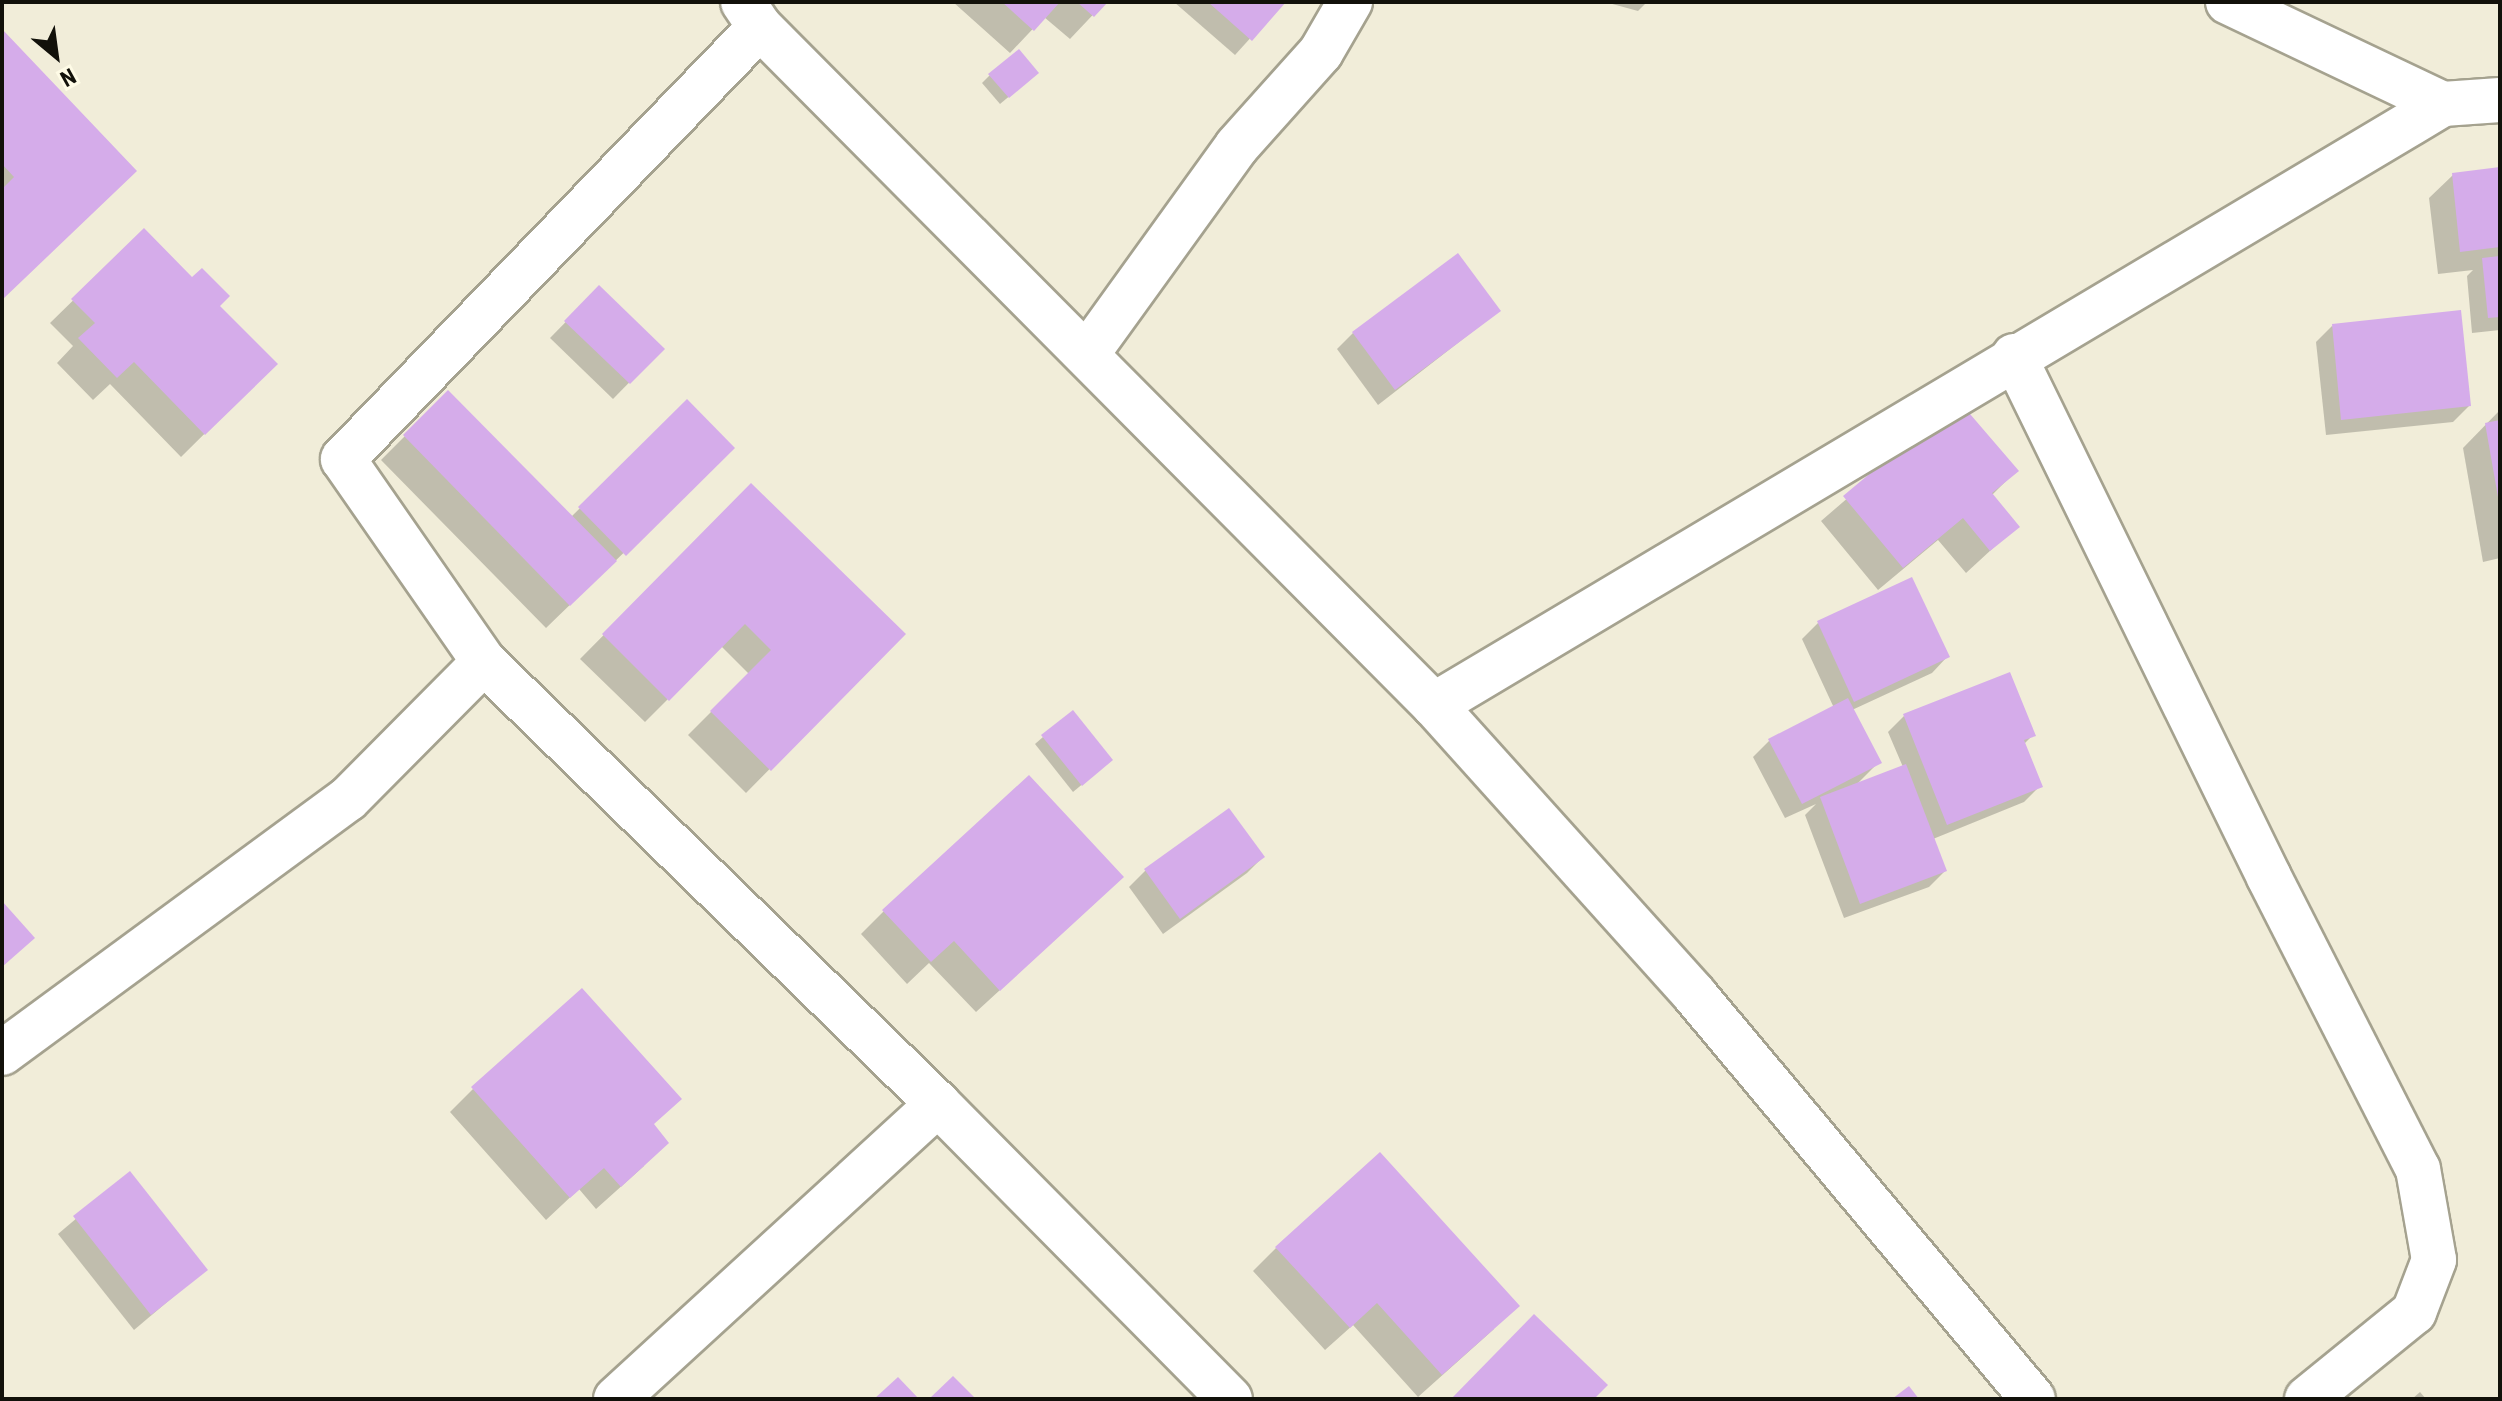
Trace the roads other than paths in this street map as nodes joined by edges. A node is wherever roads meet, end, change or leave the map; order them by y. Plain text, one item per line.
1 (1350, 2) edge
2 (2228, 2) edge
3 (751, 15) edge
4 (2500, 100) edge
5 (2443, 104) junction
6 (1087, 354) junction
7 (2014, 356) junction
8 (484, 662) junction
9 (1434, 705) junction
10 (2, 1053) edge
11 (938, 1104) junction
12 (616, 1399) edge
13 (1230, 1399) edge
14 (2033, 1399) edge
15 (2307, 1399) edge

1 - 6 street
2 - 5 street
3 - 6 street
3 - 8 street
4 - 5 street
5 - 7 street
6 - 9 street
7 - 9 street
7 - 15 street
8 - 10 street
8 - 11 street
9 - 14 street
11 - 12 street
11 - 13 street

